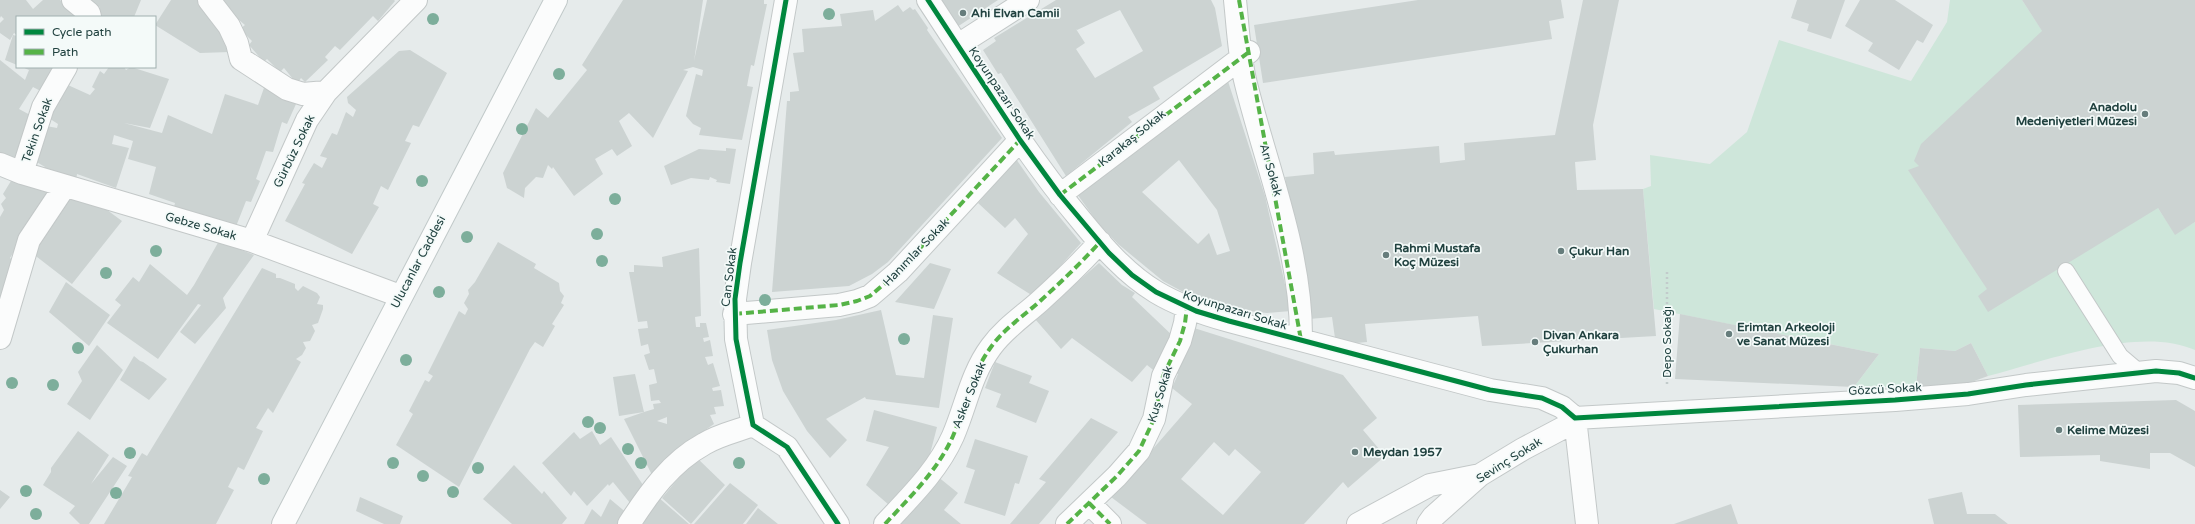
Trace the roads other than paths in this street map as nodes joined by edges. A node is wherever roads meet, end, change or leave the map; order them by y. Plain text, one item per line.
1 (73, 0) edge
2 (209, 0) edge
3 (416, 0) edge
4 (556, 0) edge
5 (786, 0) edge
6 (928, 0) edge
7 (1028, 0) edge
8 (1235, 0) edge
9 (1239, 0) edge
10 (90, 16) edge
11 (958, 45) junction
12 (1245, 54) junction
13 (65, 68) edge
14 (326, 92) junction
15 (1020, 140) junction
16 (0, 164) edge
17 (22, 173) junction
18 (65, 186) junction
19 (1060, 195) junction
20 (252, 241) junction
21 (1100, 242) junction
22 (2066, 271) dead end
23 (400, 296) junction
24 (1187, 307) junction
25 (734, 314) junction
26 (0, 338) edge
27 (1302, 340) junction
28 (2140, 373) junction
29 (2195, 378) edge
30 (1575, 418) junction
31 (753, 426) junction
32 (1480, 475) junction
33 (1089, 502) junction
34 (283, 524) edge
35 (629, 524) edge
36 (838, 524) edge
37 (885, 524) edge
38 (1067, 524) edge
39 (1110, 524) edge
40 (1358, 524) edge
41 (1428, 524) edge
42 (1587, 524) edge

1 - 10 street
2 - 14 street
3 - 14 street, Gürbüz Sokak
4 - 23 street, Ulucanlar Caddesi
5 - 25 street, Can Sokak
6 - 11 street, Koyunpazarı Sokak
7 - 11 street
8 - 12 street, Arı Sokak
9 - 12 street
11 - 15 street, Koyunpazarı Sokak
12 - 19 street, Karakaş Sokak
12 - 27 street, Arı Sokak
13 - 17 street, Tekin Sokak
14 - 20 street, Gürbüz Sokak
15 - 19 street, Koyunpazarı Sokak
15 - 25 street, Hanımlar Sokak
16 - 17 street, Gebze Sokak
17 - 18 street, Gebze Sokak
18 - 20 street, Gebze Sokak
18 - 26 street
19 - 21 street, Koyunpazarı Sokak
20 - 23 street, Gebze Sokak
21 - 24 street, Koyunpazarı Sokak
21 - 37 street, Asker Sokak
22 - 28 lane
23 - 34 street, Ulucanlar Caddesi
24 - 27 street, Koyunpazarı Sokak
24 - 33 street, Kuş Sokak
25 - 31 street, Can Sokak
27 - 30 street, Koyunpazarı Sokak
28 - 29 street, Gözcü Sokak
28 - 30 street, Gözcü Sokak
30 - 32 street, Sevinç Sokak
30 - 42 street
31 - 35 street
31 - 36 street
32 - 40 street
32 - 41 street, Sevinç Sokak
33 - 38 street, Kuş Sokak
33 - 39 street

